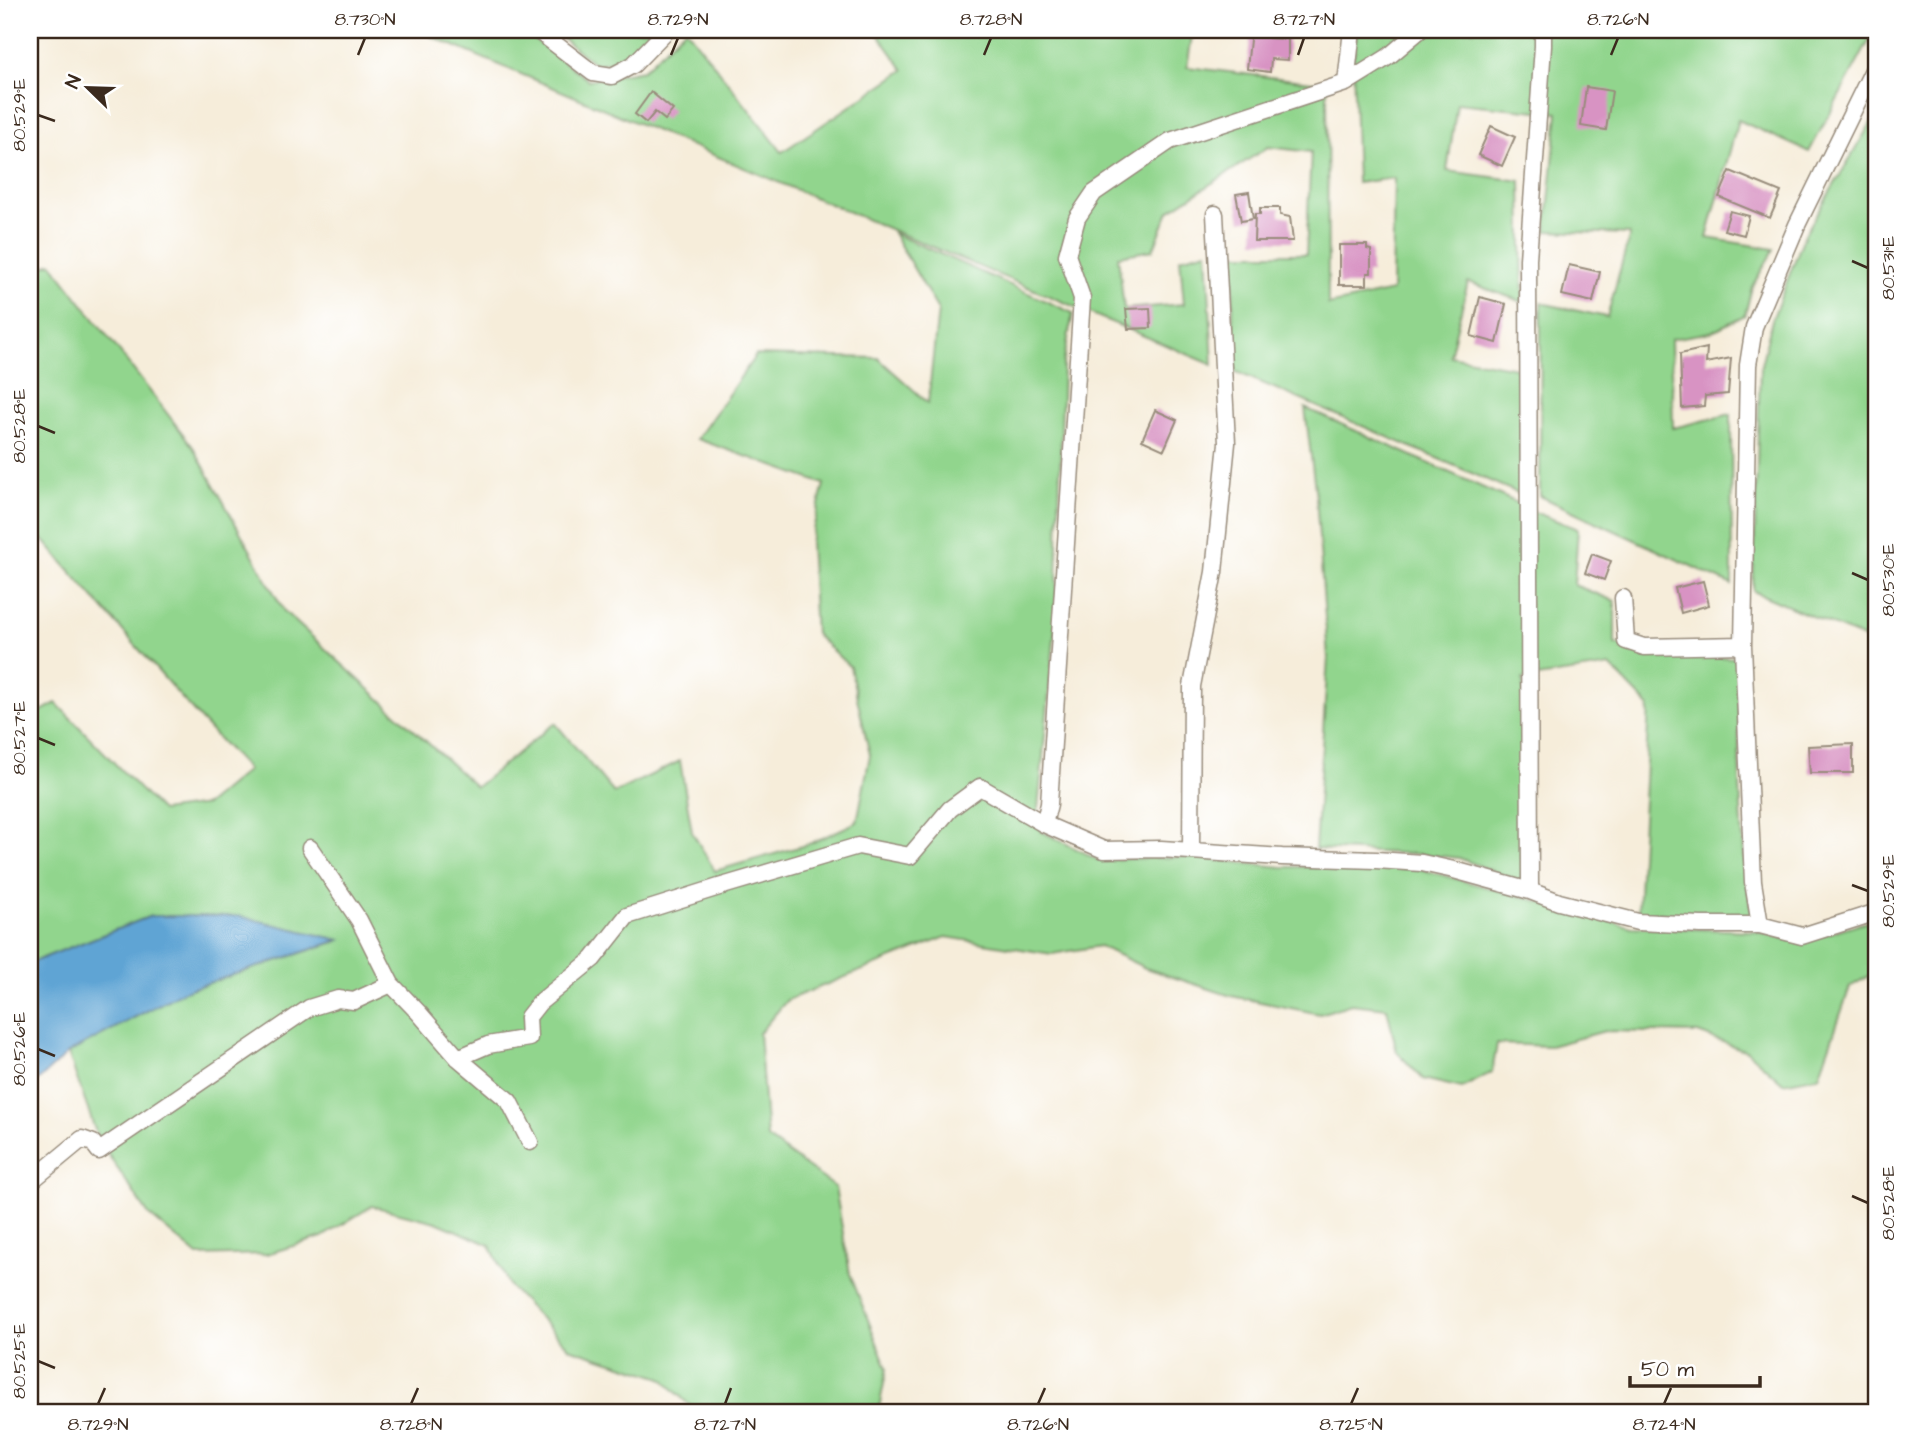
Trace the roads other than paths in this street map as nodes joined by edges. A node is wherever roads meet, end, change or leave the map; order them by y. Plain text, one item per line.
1 (537, 30) edge
2 (667, 30) edge
3 (1352, 30) edge
4 (1420, 30) edge
5 (1543, 30) edge
6 (1877, 62) edge
7 (1346, 83) junction
8 (1215, 214) dead end
9 (1623, 598) dead end
10 (1743, 645) junction
11 (1044, 824) junction
12 (310, 848) dead end
13 (1192, 851) junction
14 (1530, 891) junction
15 (1877, 912) edge
16 (1760, 925) junction
17 (391, 984) junction
18 (458, 1058) junction
19 (530, 1142) dead end
20 (30, 1182) edge

1 - 2 street
3 - 7 street
4 - 7 street
5 - 14 street
6 - 10 street
7 - 11 street
8 - 13 street
9 - 10 street
10 - 16 street
11 - 13 street
11 - 18 street
12 - 17 street
13 - 14 street
14 - 16 street
15 - 16 street
17 - 18 street
17 - 20 street
18 - 19 street

